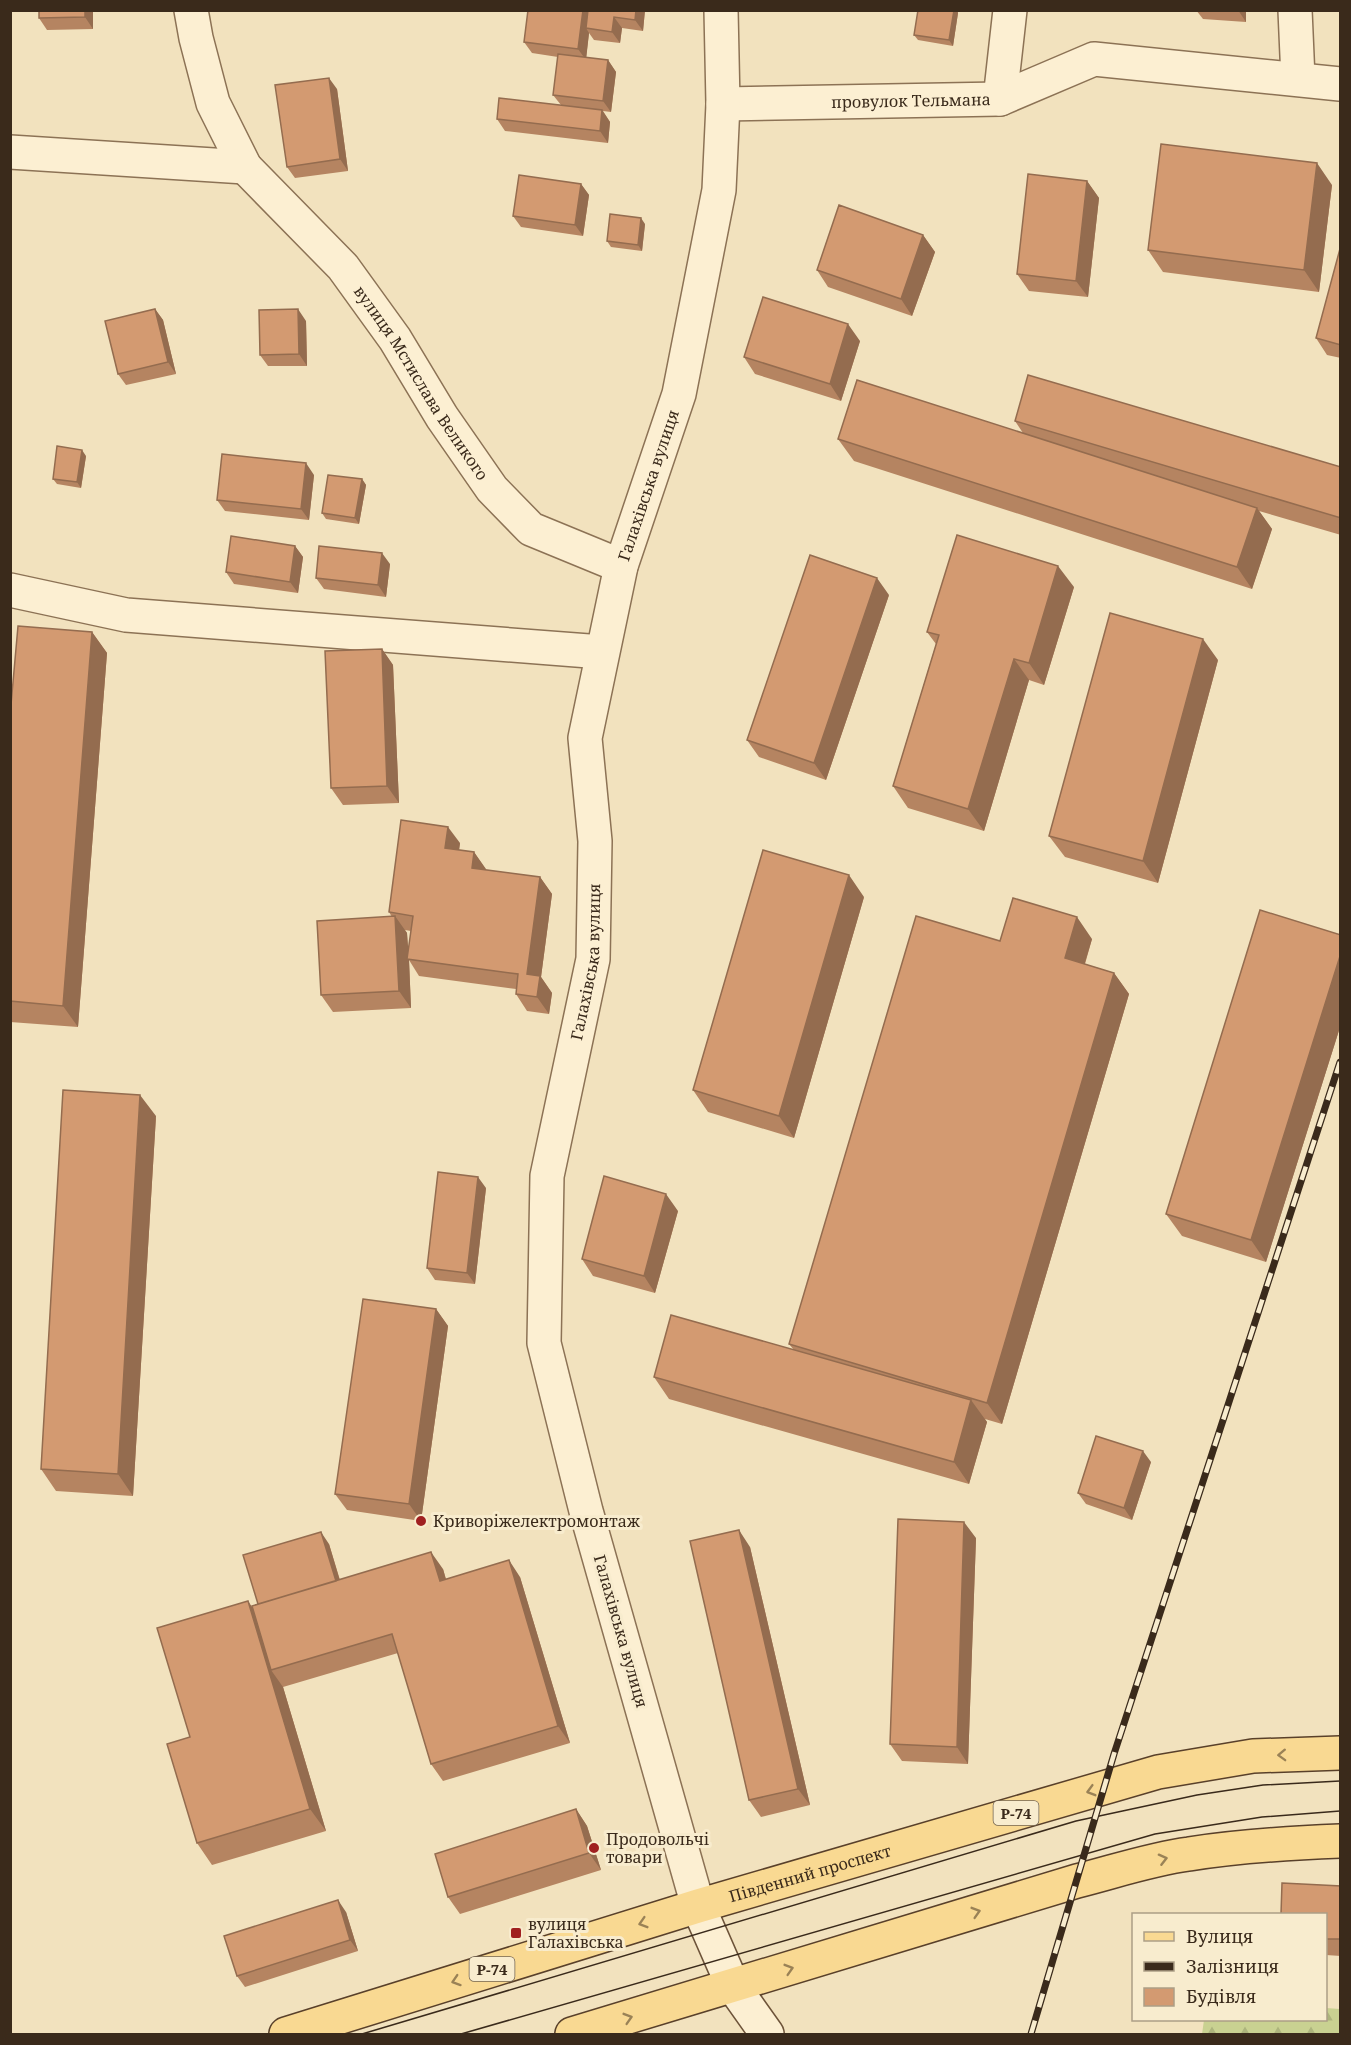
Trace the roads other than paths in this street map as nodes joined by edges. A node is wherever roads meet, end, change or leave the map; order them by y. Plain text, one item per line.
1 (191, 10) edge
2 (721, 10) edge
3 (1010, 10) edge
4 (1295, 10) edge
5 (1298, 79) junction
6 (1341, 84) edge
7 (1000, 99) junction
8 (723, 104) junction
9 (10, 152) edge
10 (245, 167) junction
11 (621, 566) junction
12 (10, 590) edge
13 (602, 652) junction
14 (1341, 1753) edge
15 (1341, 1841) edge
16 (698, 1906) junction
17 (733, 1986) junction
18 (286, 2034) edge
19 (572, 2034) edge
20 (767, 2034) edge

1 - 10 street, вулиця Мстислава Великого
2 - 8 street, Галахівська вулиця
3 - 7 street
4 - 5 street
5 - 6 street, провулок Тельмана
5 - 7 street, провулок Тельмана
7 - 8 street, провулок Тельмана
8 - 11 street, Галахівська вулиця
9 - 10 street
10 - 11 street, вулиця Мстислава Великого
11 - 13 street, Галахівська вулиця
12 - 13 street
13 - 16 street, Галахівська вулиця
14 -> 16 main road, Південний проспект / Р-74
17 -> 15 main road
16 - 17 street, Галахівська вулиця
16 -> 18 main road, Південний проспект / Р-74
19 -> 17 main road
17 - 20 street, Галахівська вулиця

